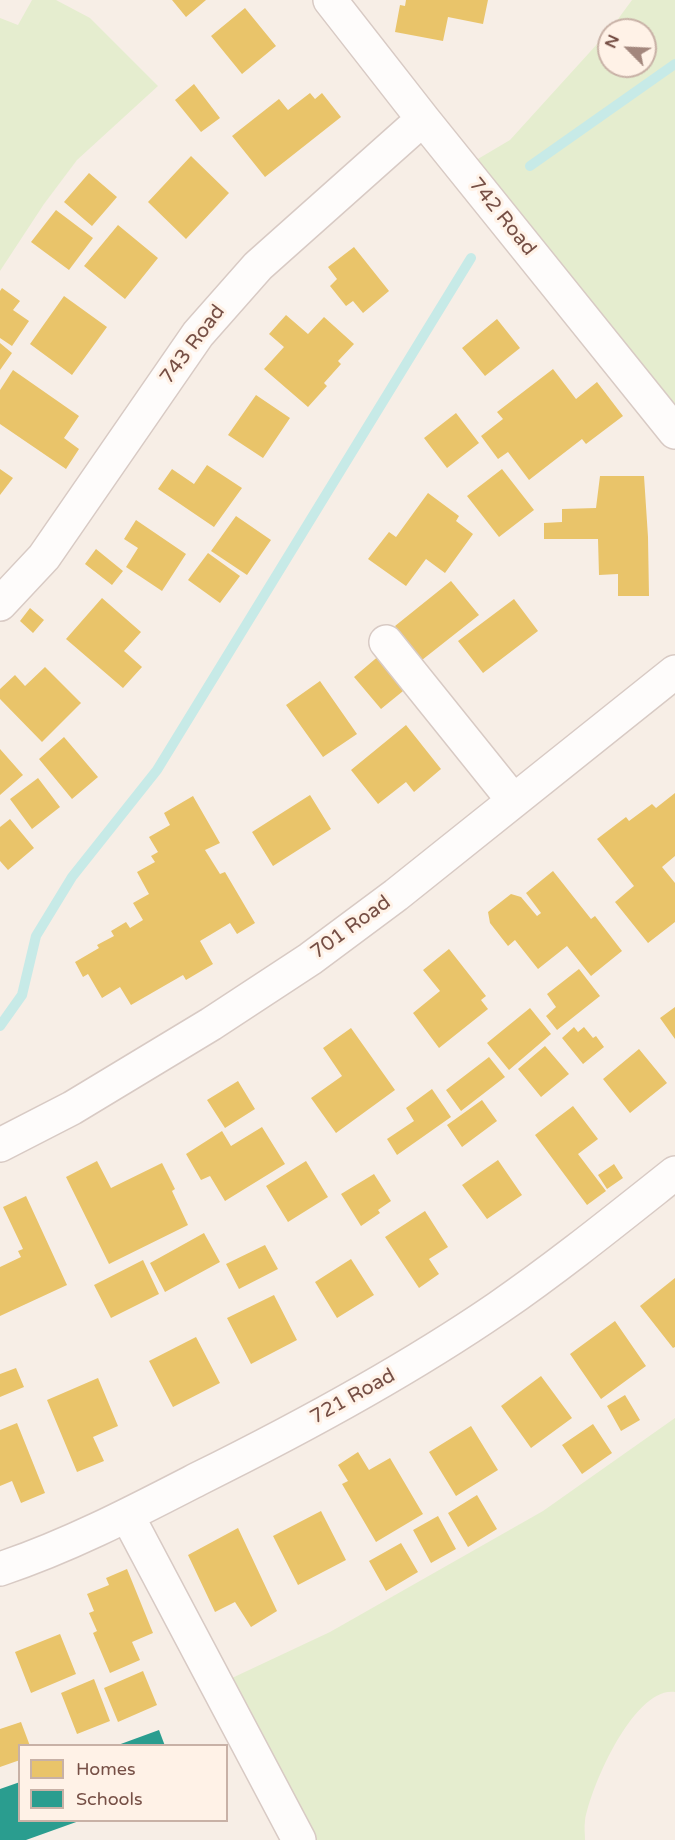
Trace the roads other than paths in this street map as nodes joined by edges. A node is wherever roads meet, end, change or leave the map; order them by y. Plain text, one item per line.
1 (330, 0) edge
2 (423, 119) junction
3 (675, 432) edge
4 (0, 604) edge
5 (386, 642) dead end
6 (675, 672) edge
7 (513, 800) junction
8 (0, 1145) edge
9 (675, 1173) edge
10 (128, 1517) junction
11 (0, 1569) edge
12 (299, 1840) edge

1 - 2 street, 742 Road
2 - 3 street, 742 Road
2 - 4 street, 743 Road
5 - 7 street
6 - 7 street, 701 Road
7 - 8 street, 701 Road
9 - 10 street, 721 Road
10 - 11 street, 721 Road
10 - 12 street

